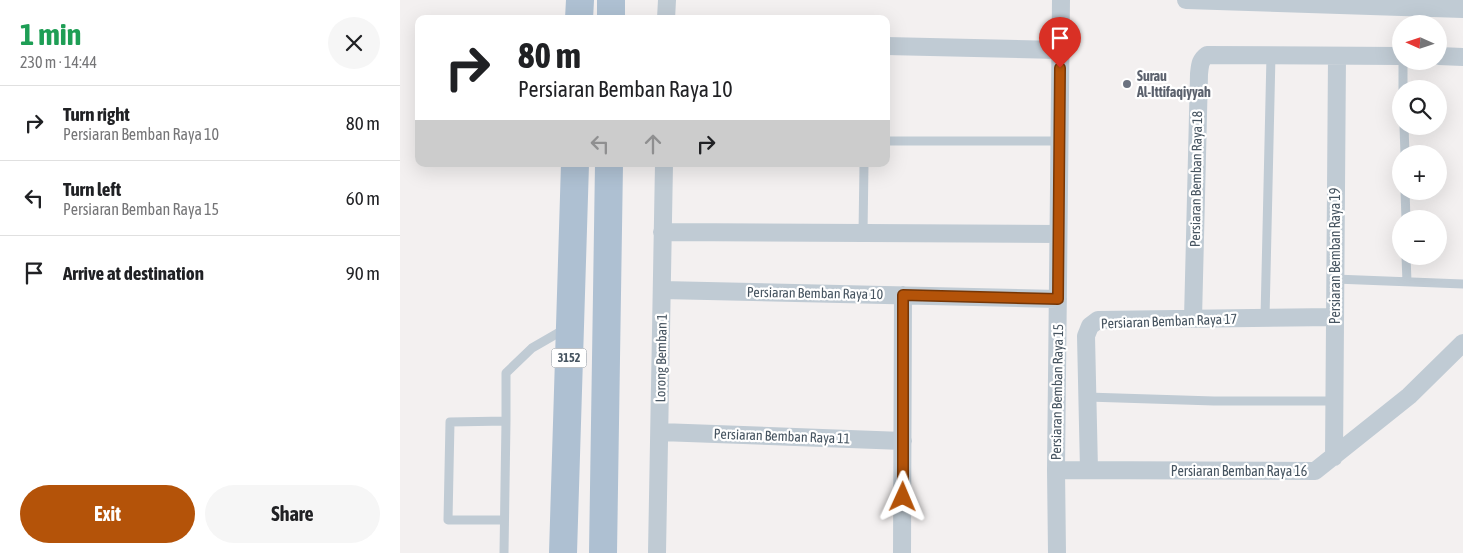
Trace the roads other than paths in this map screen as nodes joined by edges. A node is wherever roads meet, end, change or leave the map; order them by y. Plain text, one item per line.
1 (580, 0) edge
2 (611, 0) edge
3 (667, 0) edge
4 (1061, 0) edge
5 (1186, 0) edge
6 (1243, 1) edge
7 (1463, 9) edge
8 (579, 15) edge
9 (611, 15) edge
10 (666, 15) edge
11 (890, 46) edge
12 (1060, 50) junction
13 (1271, 56) junction
14 (1336, 56) junction
15 (1392, 56) edge
16 (1448, 56) edge
17 (1463, 56) edge
18 (890, 141) edge
19 (1060, 141) junction
20 (575, 167) edge
21 (609, 167) edge
22 (664, 167) edge
23 (864, 167) edge
24 (662, 232) junction
25 (863, 233) junction
26 (1058, 234) junction
27 (1406, 265) edge
28 (1335, 279) junction
29 (1407, 282) junction
30 (1463, 284) edge
31 (662, 290) junction
32 (903, 295) junction
33 (1058, 299) junction
34 (1334, 317) junction
35 (1265, 318) junction
36 (1193, 319) junction
37 (570, 326) junction
38 (1463, 343) edge
39 (1087, 397) junction
40 (1334, 401) junction
41 (506, 421) junction
42 (660, 432) junction
43 (904, 441) junction
44 (1334, 457) junction
45 (1056, 470) junction
46 (1089, 470) junction
47 (504, 520) junction
48 (504, 553) edge
49 (563, 553) edge
50 (603, 553) edge
51 (657, 553) edge
52 (902, 553) edge
53 (1057, 553) edge

1 - 8 main road
2 - 9 main road
3 - 10 street
4 - 12 street, Persiaran Bemban Raya 15
5 - 6 street
6 - 7 street
11 - 12 street
12 - 19 street, Persiaran Bemban Raya 15
13 - 14 street, Persiaran Bemban Raya 18
13 - 35 lane
13 - 36 street, Persiaran Bemban Raya 18
14 - 15 street, Persiaran Bemban Raya 18
14 - 28 street, Persiaran Bemban Raya 19
16 - 17 street
18 - 19 lane
19 - 26 street, Persiaran Bemban Raya 15
20 - 37 main road, 3152
21 - 50 main road, 3152
22 - 24 street, Lorong Bemban 1
23 - 25 lane
24 - 25 street
24 - 31 street, Lorong Bemban 1
25 - 26 street
26 - 33 street, Persiaran Bemban Raya 15
27 - 29 lane
28 - 29 lane
28 - 34 street, Persiaran Bemban Raya 19
29 - 30 lane
31 - 32 street, Persiaran Bemban Raya 10
31 - 42 street, Lorong Bemban 1
32 - 33 street, Persiaran Bemban Raya 10
32 - 43 street
33 - 45 street, Persiaran Bemban Raya 15
34 - 35 street, Persiaran Bemban Raya 17
34 - 40 street, Persiaran Bemban Raya 19
35 - 36 street, Persiaran Bemban Raya 17
36 - 39 street, Persiaran Bemban Raya 17
37 - 41 lane
37 - 49 main road, 3152
38 - 44 street, Persiaran Bemban Raya 16
39 - 40 lane
39 - 46 street, Persiaran Bemban Raya 17
40 - 44 street, Persiaran Bemban Raya 19
41 - 47 lane
41 - 47 lane
42 - 43 street, Persiaran Bemban Raya 11
42 - 51 street, Lorong Bemban 1
43 - 52 street
44 - 46 street, Persiaran Bemban Raya 16
45 - 46 street, Persiaran Bemban Raya 16
45 - 53 street, Persiaran Bemban Raya 15
47 - 48 lane

